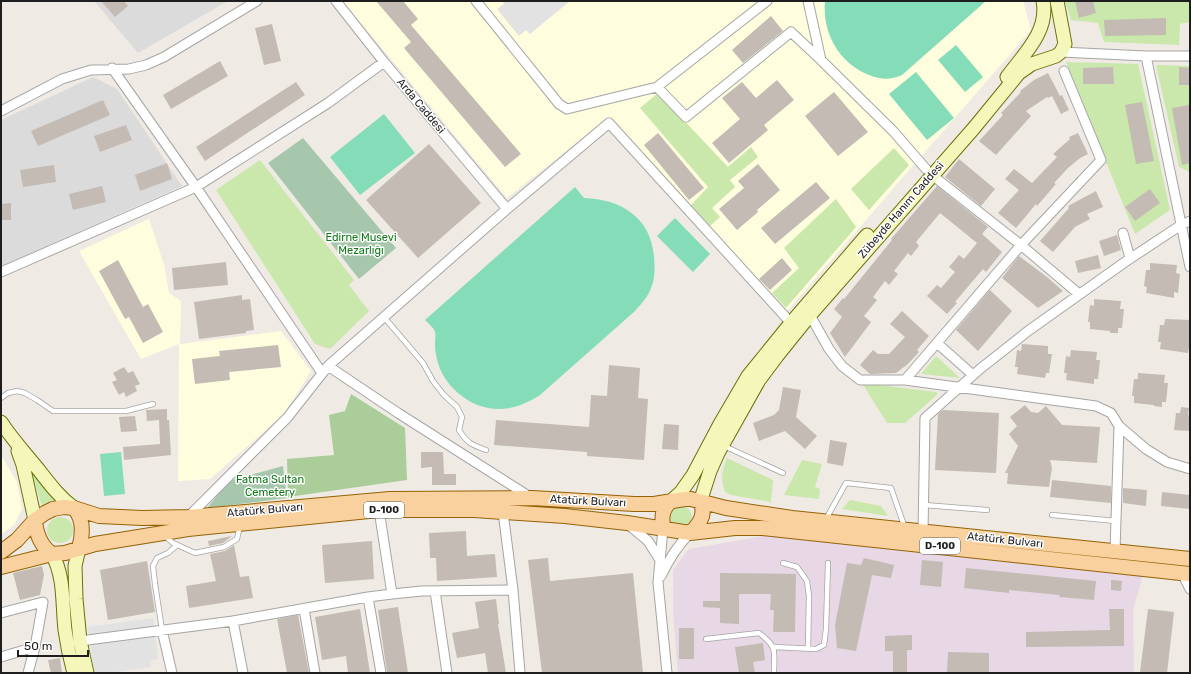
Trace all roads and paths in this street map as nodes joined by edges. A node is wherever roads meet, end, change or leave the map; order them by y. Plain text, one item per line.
1 (257, 1) edge
2 (336, 1) edge
3 (476, 1) edge
4 (767, 1) edge
5 (808, 1) edge
6 (1043, 1) edge
7 (1057, 1) edge
8 (1034, 41) junction
9 (1061, 52) junction
10 (1146, 56) junction
11 (1190, 56) edge
12 (1045, 59) junction
13 (821, 60) junction
14 (384, 62) junction
15 (112, 68) junction
16 (1064, 72) dead end
17 (657, 87) junction
18 (1, 111) edge
19 (929, 172) junction
20 (196, 187) junction
21 (507, 209) junction
22 (1190, 221) edge
23 (1181, 225) junction
24 (1123, 233) dead end
25 (1020, 245) junction
26 (1130, 258) junction
27 (1190, 267) edge
28 (1, 272) edge
29 (1079, 294) junction
30 (810, 315) junction
31 (384, 317) junction
32 (791, 323) junction
33 (937, 343) junction
34 (325, 370) junction
35 (973, 375) junction
36 (905, 380) junction
37 (959, 387) junction
38 (1, 398) edge
39 (153, 404) dead end
40 (1, 422) edge
41 (1119, 426) junction
42 (12, 438) junction
43 (722, 445) junction
44 (486, 450) dead end
45 (1190, 469) edge
46 (783, 473) dead end
47 (532, 498) junction
48 (671, 501) junction
49 (700, 502) junction
50 (924, 505) junction
51 (74, 508) junction
52 (379, 510) junction
53 (987, 510) dead end
54 (503, 512) junction
55 (1052, 515) dead end
56 (188, 517) junction
57 (35, 520) junction
58 (825, 521) junction
59 (1116, 521) junction
60 (627, 523) junction
61 (240, 524) junction
62 (663, 529) junction
63 (905, 529) junction
64 (923, 532) junction
65 (690, 533) junction
66 (162, 534) junction
67 (177, 546) junction
68 (79, 548) junction
69 (1115, 551) junction
70 (1, 552) edge
71 (52, 554) junction
72 (1190, 559) edge
73 (660, 561) junction
74 (783, 563) dead end
75 (828, 563) dead end
76 (1, 567) edge
77 (1186, 573) edge
78 (658, 582) junction
79 (1190, 589) edge
80 (435, 590) junction
81 (513, 590) junction
82 (392, 594) junction
83 (368, 597) junction
84 (304, 609) junction
85 (1, 613) edge
86 (233, 621) junction
87 (162, 630) junction
88 (706, 639) dead end
89 (73, 641) junction
90 (35, 647) junction
91 (774, 647) junction
92 (808, 649) junction
93 (1, 657) edge
94 (28, 673) edge
95 (74, 673) edge
96 (87, 673) edge
97 (172, 673) edge
98 (243, 673) edge
99 (315, 673) edge
100 (381, 673) edge
101 (447, 673) edge
102 (520, 673) edge
103 (667, 673) edge
104 (774, 673) edge

1 - 15 street
2 - 14 street, Arda Caddesi
3 - 17 street
4 - 17 street
5 - 13 street
6 - 8 main road, Zübeyde Hanım Caddesi
7 - 9 main road
8 - 12 main road
8 - 19 main road, Zübeyde Hanım Caddesi
9 - 10 street, Zübeyde Hanım Caddesi
9 - 12 main road, Zübeyde Hanım Caddesi
10 - 11 street, Zübeyde Hanım Caddesi
10 - 23 street
12 - 19 main road, Zübeyde Hanım Caddesi
13 - 17 street
13 - 19 street
14 - 20 street
14 - 21 street, Arda Caddesi
15 - 18 street
15 - 20 street
16 - 25 street
19 - 25 street
19 - 30 main road, Zübeyde Hanım Caddesi
19 - 32 main road, Zübeyde Hanım Caddesi
20 - 28 street
20 - 34 street
21 - 31 street
21 - 32 street
22 - 23 street
23 - 26 street
23 - 27 street
24 - 26 street
25 - 29 street
25 - 33 street
26 - 29 street
29 - 35 street
30 - 36 street
30 - 43 main road, Zübeyde Hanım Caddesi
31 - 34 street
31 - 44 lane
32 - 48 main road, Zübeyde Hanım Caddesi
33 - 35 street
33 - 36 street
34 - 47 street
34 - 56 street
35 - 37 street
36 - 37 street
37 - 41 street
37 - 50 street
38 - 39 lane
40 - 42 main road
41 - 45 street
41 - 59 street
42 - 51 main road
42 - 57 main road
43 - 46 lane
43 - 49 main road, Zübeyde Hanım Caddesi
47 - 48 main road, Atatürk Bulvarı / D-100
47 - 56 main road, Atatürk Bulvarı / D-100
48 - 49 main road, Atatürk Bulvarı / D-100
48 - 62 main road
49 - 58 main road, Atatürk Bulvarı / D-100
49 - 65 main road
50 - 53 lane
50 - 64 street
51 - 56 main road, Atatürk Bulvarı / D-100
51 - 57 main road, Atatürk Bulvarı / D-100
51 - 68 main road
52 - 54 main road, Atatürk Bulvarı / D-100
52 - 61 main road, Atatürk Bulvarı / D-100
52 - 82 street
54 - 60 main road, Atatürk Bulvarı / D-100
54 - 81 street
55 - 59 lane
57 - 70 main road, Atatürk Bulvarı / D-100
57 - 71 main road
58 - 63 main road, Atatürk Bulvarı / D-100
58 - 63 lane
59 - 69 street
60 - 62 main road, Atatürk Bulvarı / D-100
60 - 73 street
61 - 66 main road, Atatürk Bulvarı / D-100
61 - 67 lane
62 - 65 main road, Atatürk Bulvarı / D-100
62 - 73 street
63 - 64 main road, Atatürk Bulvarı / D-100
64 - 69 main road, Atatürk Bulvarı / D-100
65 - 77 main road, Atatürk Bulvarı / D-100
65 - 78 street
66 - 67 lane
66 - 68 main road, Atatürk Bulvarı / D-100
67 - 87 lane
68 - 71 main road, Atatürk Bulvarı / D-100
68 - 89 main road
69 - 72 main road, Atatürk Bulvarı / D-100
71 - 76 main road, Atatürk Bulvarı / D-100
71 - 89 main road
73 - 78 street
74 - 92 lane
75 - 92 lane
77 - 79 street
78 - 103 street
80 - 81 street
80 - 82 street
80 - 101 street
81 - 102 street
82 - 83 street
83 - 84 street
83 - 100 street
84 - 86 street
84 - 99 street
85 - 90 street
86 - 87 street
86 - 98 street
87 - 89 street
87 - 97 street
88 - 91 lane
89 - 95 main road
89 - 96 main road
90 - 93 street
90 - 94 street
91 - 92 lane
91 - 104 lane

